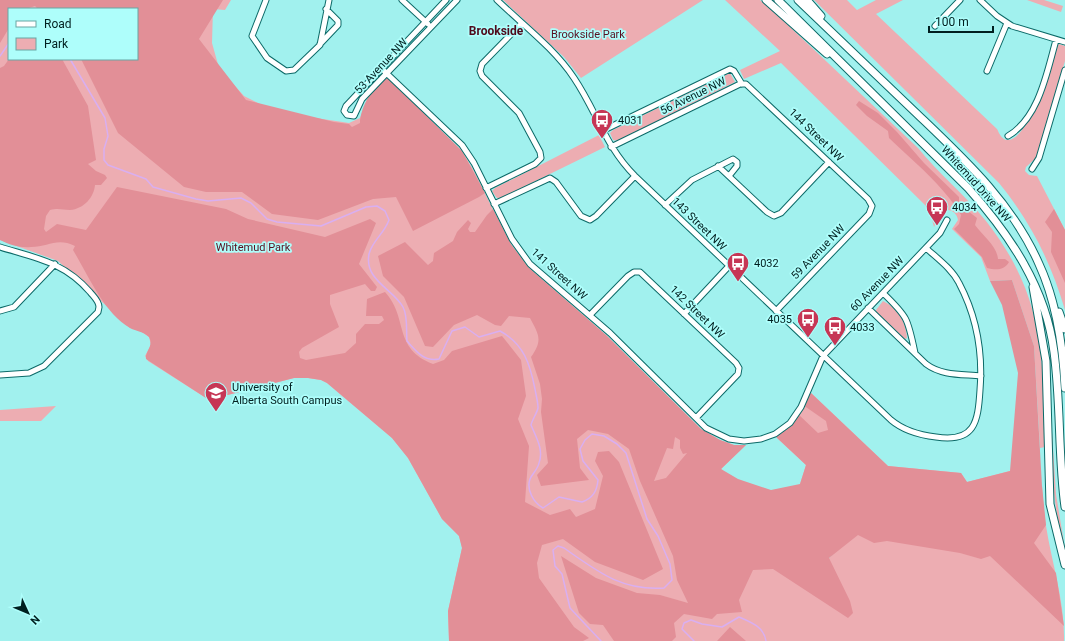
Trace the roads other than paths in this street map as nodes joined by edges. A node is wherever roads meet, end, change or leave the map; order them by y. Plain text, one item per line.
1 (266, 0) edge
2 (329, 0) edge
3 (402, 0) edge
4 (446, 0) edge
5 (456, 0) edge
6 (497, 0) edge
7 (766, 0) edge
8 (778, 0) edge
9 (798, 0) edge
10 (807, 0) edge
11 (960, 0) edge
12 (980, 0) edge
13 (326, 10) junction
14 (425, 22) junction
15 (522, 23) junction
16 (1007, 23) junction
17 (935, 26) dead end
18 (431, 27) junction
19 (1056, 40) junction
20 (1064, 41) edge
21 (320, 45) junction
22 (848, 48) junction
23 (381, 68) junction
24 (1065, 70) edge
25 (987, 72) dead end
26 (386, 73) junction
27 (742, 84) junction
28 (891, 111) junction
29 (602, 131) junction
30 (1008, 136) dead end
31 (611, 147) junction
32 (830, 162) junction
33 (718, 166) junction
34 (1032, 169) dead end
35 (634, 176) junction
36 (729, 176) junction
37 (486, 188) junction
38 (494, 204) junction
39 (665, 205) junction
40 (872, 206) joint
41 (948, 220) dead end
42 (0, 247) edge
43 (926, 248) junction
44 (55, 264) junction
45 (729, 266) junction
46 (1031, 275) junction
47 (1049, 290) junction
48 (883, 293) junction
49 (868, 308) junction
50 (0, 310) edge
51 (776, 311) junction
52 (684, 314) junction
53 (590, 315) junction
54 (1065, 329) edge
55 (915, 353) junction
56 (823, 356) junction
57 (0, 375) edge
58 (981, 376) junction
59 (1065, 388) edge
60 (696, 418) junction
61 (744, 441) joint
62 (1065, 507) edge
63 (1065, 565) edge

1 - 21 street
2 - 13 street
3 - 14 street
4 - 14 street, 53 Avenue NW
5 - 18 street, 53 Avenue NW
6 - 15 street, 143 Street NW
7 - 28 highway
8 - 28 highway, Whitemud Drive NW
9 - 22 highway, Whitemud Drive NW
10 - 22 highway
11 - 17 street
12 - 16 street
13 - 21 street
13 - 21 street
14 - 18 street
14 - 23 street, 53 Avenue NW
15 - 29 street, 143 Street NW
15 - 37 street
16 - 19 street
16 - 25 street
18 - 26 street, 53 Avenue NW
19 - 20 street
19 - 30 street
22 - 47 highway, Whitemud Drive NW
23 - 26 street, 141 Street NW
23 - 26 street, 53 Avenue NW
24 - 34 street
26 - 37 street, 141 Street NW
27 - 29 street
27 - 31 street, 56 Avenue NW
27 - 32 street, 144 Street NW
28 - 46 highway, Whitemud Drive NW
29 - 31 street, 143 Street NW
31 - 35 street, 143 Street NW
32 - 36 street
32 - 40 street, 144 Street NW
33 - 36 street
33 - 36 street
33 - 39 street
35 - 38 street
35 - 39 street, 143 Street NW
37 - 38 street, 141 Street NW
38 - 53 street, 141 Street NW
39 - 45 street, 143 Street NW
40 - 51 street, 59 Avenue NW
41 - 43 street, 60 Avenue NW
42 - 44 street
43 - 48 street, 60 Avenue NW
43 - 58 street
44 - 50 street
44 - 57 street
45 - 51 street, 143 Street NW
45 - 52 street
46 - 62 highway, Whitemud Drive NW
46 - 63 highway
47 - 54 highway
47 - 59 highway, Whitemud Drive NW
48 - 49 street, 60 Avenue NW
48 - 55 street
49 - 55 street
49 - 56 street, 60 Avenue NW
51 - 56 street, 143 Street NW
52 - 53 street, 142 Street NW
52 - 60 street, 142 Street NW
53 - 60 street, 141 Street NW
55 - 58 street
56 - 58 street, 143 Street NW
56 - 61 street, 60 Avenue NW
60 - 61 street, 141 Street NW

